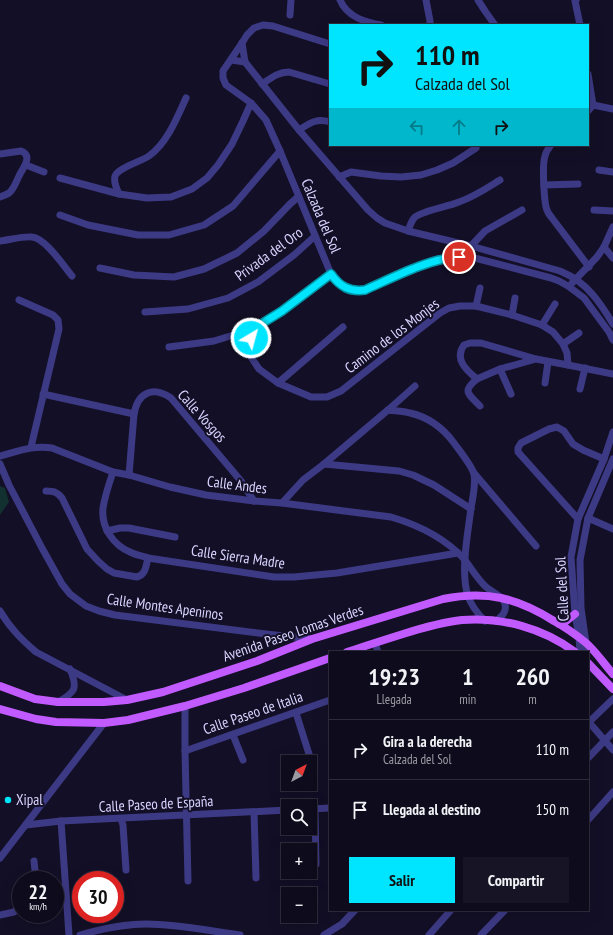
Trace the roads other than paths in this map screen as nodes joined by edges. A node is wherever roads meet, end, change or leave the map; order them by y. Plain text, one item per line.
1 (291, 0) edge
2 (340, 0) edge
3 (426, 0) edge
4 (478, 0) edge
5 (576, 0) edge
6 (290, 15) dead end
7 (376, 24) edge
8 (430, 24) edge
9 (494, 24) edge
10 (580, 24) edge
11 (242, 42) junction
12 (329, 44) edge
13 (231, 60) junction
14 (244, 62) junction
15 (589, 80) edge
16 (262, 84) junction
17 (329, 84) edge
18 (186, 98) dead end
19 (251, 103) junction
20 (593, 105) junction
21 (613, 109) edge
22 (589, 110) edge
23 (329, 122) edge
24 (299, 130) junction
25 (550, 146) edge
26 (476, 148) dead end
27 (280, 151) junction
28 (0, 154) edge
29 (26, 165) junction
30 (599, 170) dead end
31 (44, 172) dead end
32 (613, 172) edge
33 (339, 177) junction
34 (60, 178) dead end
35 (500, 180) dead end
36 (578, 184) dead end
37 (544, 186) junction
38 (119, 194) junction
39 (0, 197) edge
40 (298, 197) junction
41 (522, 210) dead end
42 (594, 210) dead end
43 (613, 211) edge
44 (60, 215) dead end
45 (613, 227) edge
46 (408, 231) junction
47 (315, 236) junction
48 (0, 241) edge
49 (470, 246) junction
50 (604, 247) junction
51 (613, 258) edge
52 (589, 267) junction
53 (100, 268) dead end
54 (331, 274) junction
55 (72, 276) dead end
56 (576, 280) junction
57 (568, 286) junction
58 (480, 288) dead end
59 (515, 298) dead end
60 (19, 300) dead end
61 (555, 304) dead end
62 (476, 306) junction
63 (145, 312) dead end
64 (512, 315) junction
65 (613, 324) edge
66 (542, 325) junction
67 (343, 327) dead end
68 (253, 329) junction
69 (579, 332) dead end
70 (613, 340) edge
71 (563, 344) junction
72 (169, 347) dead end
73 (536, 359) junction
74 (548, 362) junction
75 (568, 365) junction
76 (586, 368) junction
77 (500, 369) junction
78 (613, 374) edge
79 (477, 379) junction
80 (278, 383) junction
81 (545, 383) dead end
82 (415, 386) dead end
83 (580, 389) dead end
84 (43, 394) junction
85 (511, 394) dead end
86 (480, 406) dead end
87 (388, 410) junction
88 (134, 414) junction
89 (613, 432) edge
90 (31, 447) junction
91 (0, 456) edge
92 (604, 459) junction
93 (613, 461) edge
94 (0, 464) edge
95 (324, 464) junction
96 (113, 472) junction
97 (474, 473) junction
98 (129, 475) junction
99 (46, 491) dead end
100 (254, 501) junction
101 (282, 503) junction
102 (471, 509) junction
103 (588, 518) junction
104 (578, 519) junction
105 (613, 529) edge
106 (107, 530) junction
107 (175, 537) dead end
108 (536, 546) dead end
109 (458, 553) junction
110 (148, 558) junction
111 (465, 560) junction
112 (468, 596) junction
113 (501, 597) junction
114 (0, 611) edge
115 (575, 614) junction
116 (485, 621) junction
117 (496, 621) junction
118 (559, 624) junction
119 (579, 637) junction
120 (312, 638) junction
121 (375, 642) junction
122 (586, 643) junction
123 (350, 651) edge
124 (378, 651) edge
125 (573, 651) edge
126 (580, 651) edge
127 (586, 651) edge
128 (329, 658) edge
129 (603, 662) junction
130 (589, 664) edge
131 (595, 669) junction
132 (70, 670) junction
133 (613, 674) edge
134 (0, 686) edge
135 (613, 689) edge
136 (613, 698) edge
137 (127, 700) junction
138 (329, 700) edge
139 (58, 702) junction
140 (185, 706) junction
141 (0, 709) edge
142 (296, 713) junction
143 (589, 721) edge
144 (104, 723) junction
145 (589, 723) edge
146 (613, 732) edge
147 (233, 734) junction
148 (605, 740) junction
149 (613, 750) edge
150 (185, 751) junction
151 (309, 754) dead end
152 (589, 757) edge
153 (243, 760) dead end
154 (613, 792) edge
155 (329, 808) edge
156 (317, 809) edge
157 (281, 810) edge
158 (254, 812) junction
159 (187, 815) junction
160 (121, 819) junction
161 (589, 819) edge
162 (61, 821) junction
163 (26, 825) junction
164 (0, 858) edge
165 (34, 861) dead end
166 (126, 870) dead end
167 (35, 871) edge
168 (256, 878) dead end
169 (188, 881) dead end
170 (354, 911) edge
171 (450, 911) edge
172 (504, 911) edge
173 (12, 912) edge
174 (0, 915) edge
175 (69, 935) edge
176 (80, 935) edge
177 (240, 935) edge
178 (324, 935) edge
179 (429, 935) edge
180 (481, 935) edge

1 - 6 street
2 - 7 street
3 - 8 street
4 - 9 street
5 - 10 street
11 - 12 street, Calzada del Sol
11 - 13 street, Calzada del Sol
11 - 14 street
13 - 14 street
13 - 19 street, Calzada del Sol
14 - 16 street, Calzada del Sol
15 - 20 street
16 - 17 street
16 - 24 street, Calzada del Sol
18 - 38 street
19 - 27 street, Calzada del Sol
19 - 38 street
20 - 21 street
20 - 22 street
23 - 24 street
24 - 33 street, Calzada del Sol
25 - 37 street
26 - 33 street
27 - 40 street, Calzada del Sol
27 - 44 street
28 - 29 street
29 - 31 street
29 - 39 street
30 - 32 street
33 - 46 street, Calzada del Sol
34 - 38 street
35 - 46 street
36 - 37 street
37 - 52 street
40 - 47 street, Calzada del Sol
40 - 53 street
41 - 49 street
42 - 43 street
45 - 50 street
46 - 49 street, Calzada del Sol
47 - 54 street, Calzada del Sol
47 - 63 street, Privada del Oro
48 - 55 street
49 - 56 street, Calzada del Sol
50 - 51 street
50 - 52 street
52 - 56 street
54 - 57 street, Calzada del Sol
54 - 68 street
56 - 57 street
56 - 65 street, Calzada del Sol
57 - 70 street, Calzada del Sol
58 - 62 street
59 - 64 street
60 - 84 street
61 - 66 street
62 - 64 street, Camino de los Monjes
62 - 80 street, Camino de los Monjes
64 - 66 street, Camino de los Monjes
66 - 71 street, Camino de los Monjes
67 - 80 street
68 - 72 street
68 - 80 street, Camino de los Monjes
69 - 71 street
71 - 75 street
73 - 74 street
73 - 77 street
73 - 79 street
74 - 75 street
74 - 81 street
75 - 76 street
76 - 78 street
76 - 83 street
77 - 79 street
77 - 85 street
79 - 86 street
82 - 87 street
84 - 88 street
84 - 90 street
87 - 95 street
87 - 97 street
88 - 98 street, Calle Vosgos
88 - 100 street, Calle Vosgos
89 - 92 street
90 - 91 street, Calle Andes
90 - 96 street, Calle Andes
92 - 104 street, Calle del Sol
92 - 104 street
93 - 103 street, Calle del Sol
94 - 120 street, Calle Montes Apeninos
95 - 101 street
95 - 102 street
96 - 98 street, Calle Andes
96 - 106 street, Calle Sierra Madre
97 - 102 street
97 - 108 street
98 - 100 street, Calle Andes
99 - 110 street
100 - 101 street, Calle Andes
101 - 109 street, Calle Andes
102 - 111 street
103 - 105 street
103 - 122 street, Calle del Sol
104 - 115 street, Calle del Sol
106 - 107 street
106 - 110 street, Calle Sierra Madre
109 - 110 street, Calle Sierra Madre
109 - 111 street, Calle Andes
111 - 112 street
111 - 113 street, Calle Andes
112 - 113 main road, Avenida Paseo Lomas Verdes
112 - 116 street
112 - 120 main road, Avenida Paseo Lomas Verdes
113 - 117 street
113 - 118 main road, Avenida Paseo Lomas Verdes
114 - 132 street
115 - 118 main road
115 - 119 street, Calle del Sol
116 - 117 main road
116 - 121 main road
117 - 125 main road
118 - 119 main road, Avenida Paseo Lomas Verdes
119 - 122 main road, Avenida Paseo Lomas Verdes
119 - 126 street, Calle del Sol
120 - 137 main road, Avenida Paseo Lomas Verdes
121 - 123 main road
121 - 124 street
122 - 127 street, Calle del Sol
122 - 129 main road, Avenida Paseo Lomas Verdes
128 - 140 main road
129 - 131 main road
129 - 133 main road, Avenida Paseo Lomas Verdes
130 - 131 main road
131 - 135 main road
132 - 137 street
132 - 139 street
134 - 139 main road, Avenida Paseo Lomas Verdes
136 - 143 street
137 - 139 main road, Avenida Paseo Lomas Verdes
138 - 142 street, Calle Paseo de Italia
140 - 144 main road
140 - 150 street
141 - 144 main road
142 - 147 street, Calle Paseo de Italia
142 - 151 street
144 - 163 street
145 - 148 street
146 - 148 street
147 - 150 street, Calle Paseo de Italia
147 - 153 street
148 - 149 street
148 - 152 street
150 - 159 street
154 - 161 street
155 - 156 street
157 - 158 street, Calle Paseo de España
158 - 159 street, Calle Paseo de España
158 - 168 street
159 - 160 street, Calle Paseo de España
159 - 169 street
160 - 162 street, Calle Paseo de España
160 - 166 street
162 - 163 street, Calle Paseo de España
162 - 175 street
163 - 164 street
165 - 167 street
170 - 178 street
171 - 179 street
172 - 180 street
173 - 174 street
176 - 177 street

